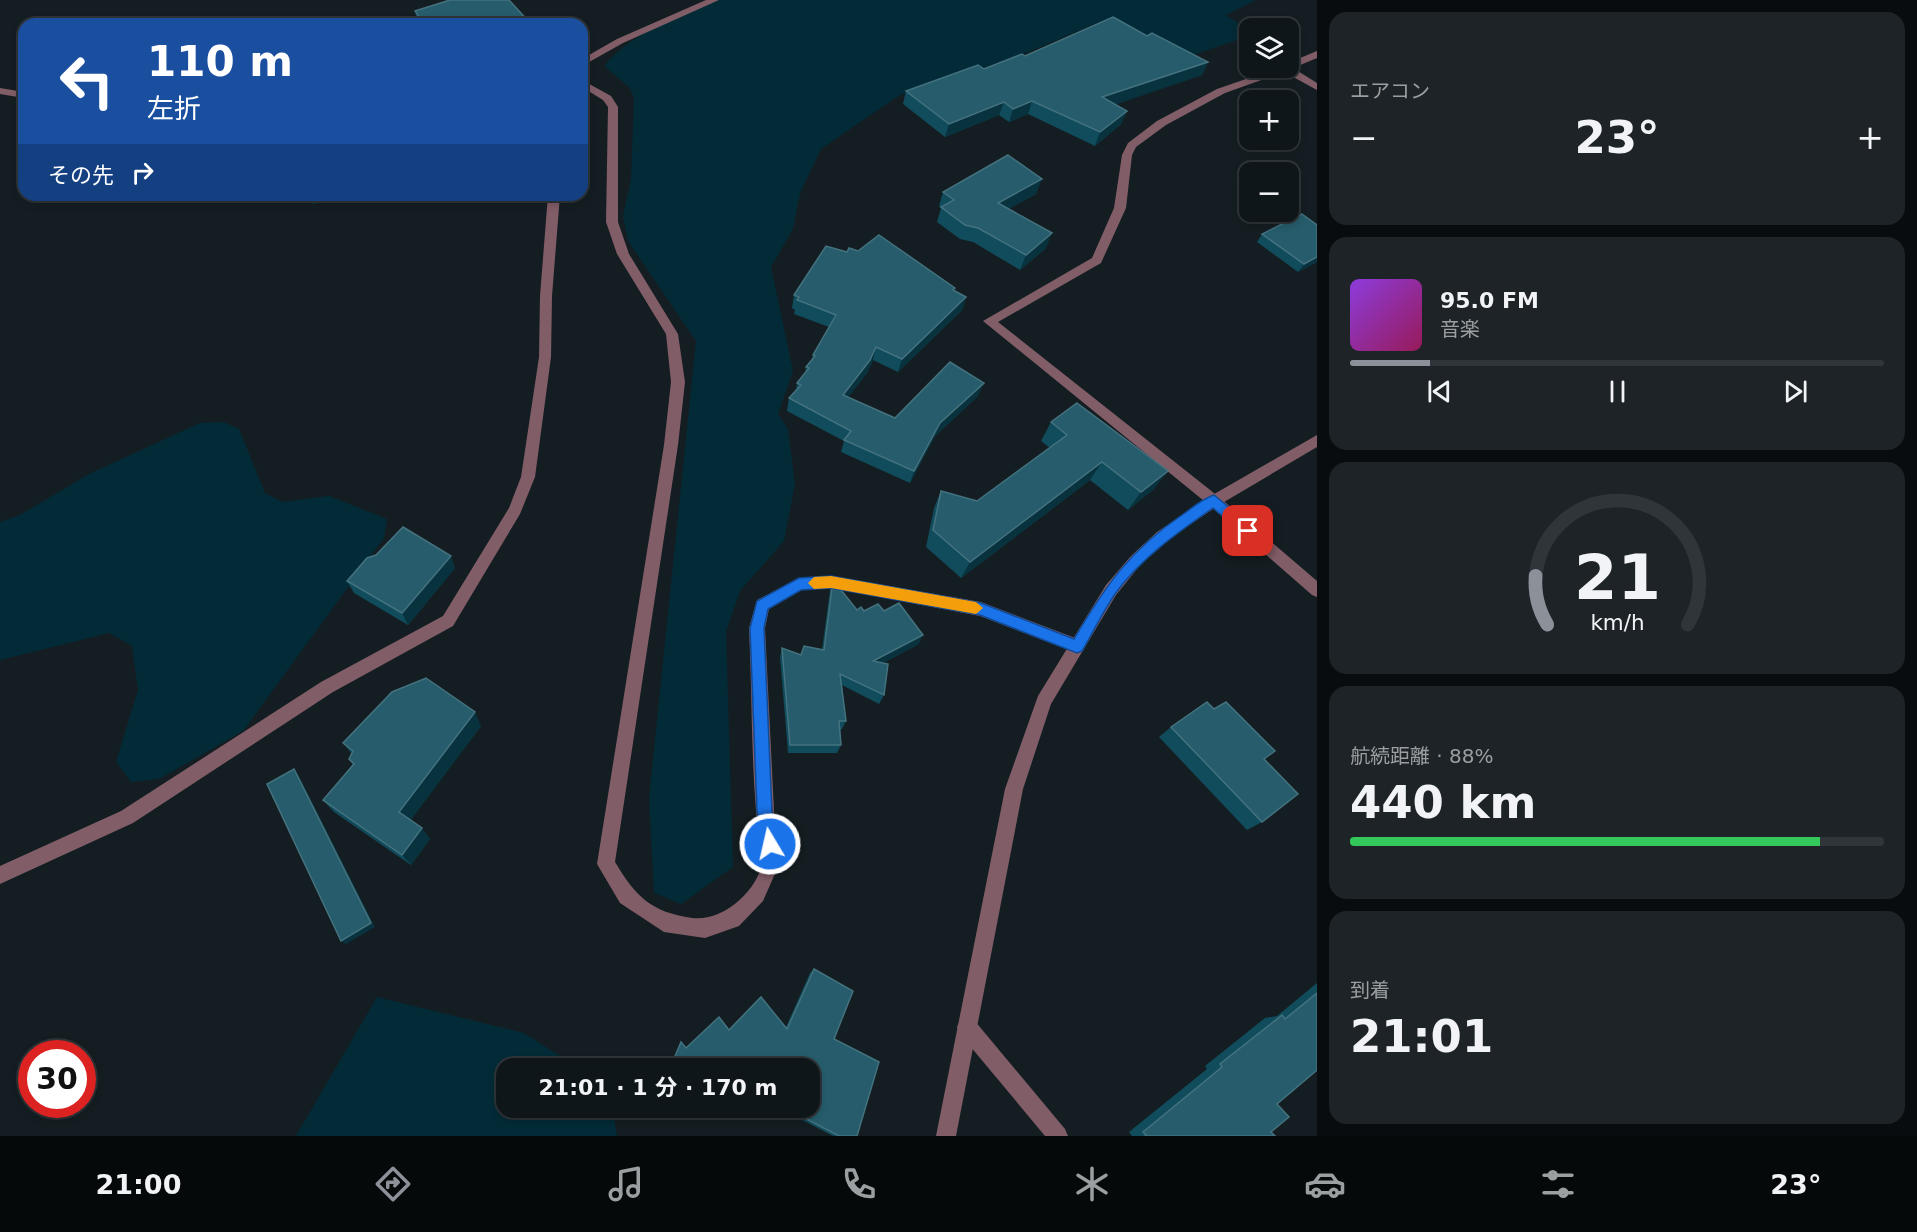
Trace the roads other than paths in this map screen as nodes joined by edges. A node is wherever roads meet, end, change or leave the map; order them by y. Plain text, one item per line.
1 (714, 0) edge
2 (1317, 54) edge
3 (588, 60) edge
4 (1299, 62) edge
5 (1299, 75) edge
6 (1257, 78) edge
7 (588, 86) edge
8 (1317, 87) edge
9 (0, 91) edge
10 (18, 94) edge
11 (554, 201) edge
12 (1317, 440) edge
13 (1214, 501) junction
14 (1317, 590) edge
15 (1077, 646) junction
16 (0, 875) edge
17 (967, 1027) junction
18 (946, 1136) edge
19 (1058, 1136) edge

1 - 3 street
2 - 4 street
5 - 8 street
6 - 13 street
7 - 15 street
9 - 10 street
11 - 16 street
12 - 13 street
13 - 14 street
13 - 15 street
15 - 17 street
17 - 18 street
17 - 19 street

